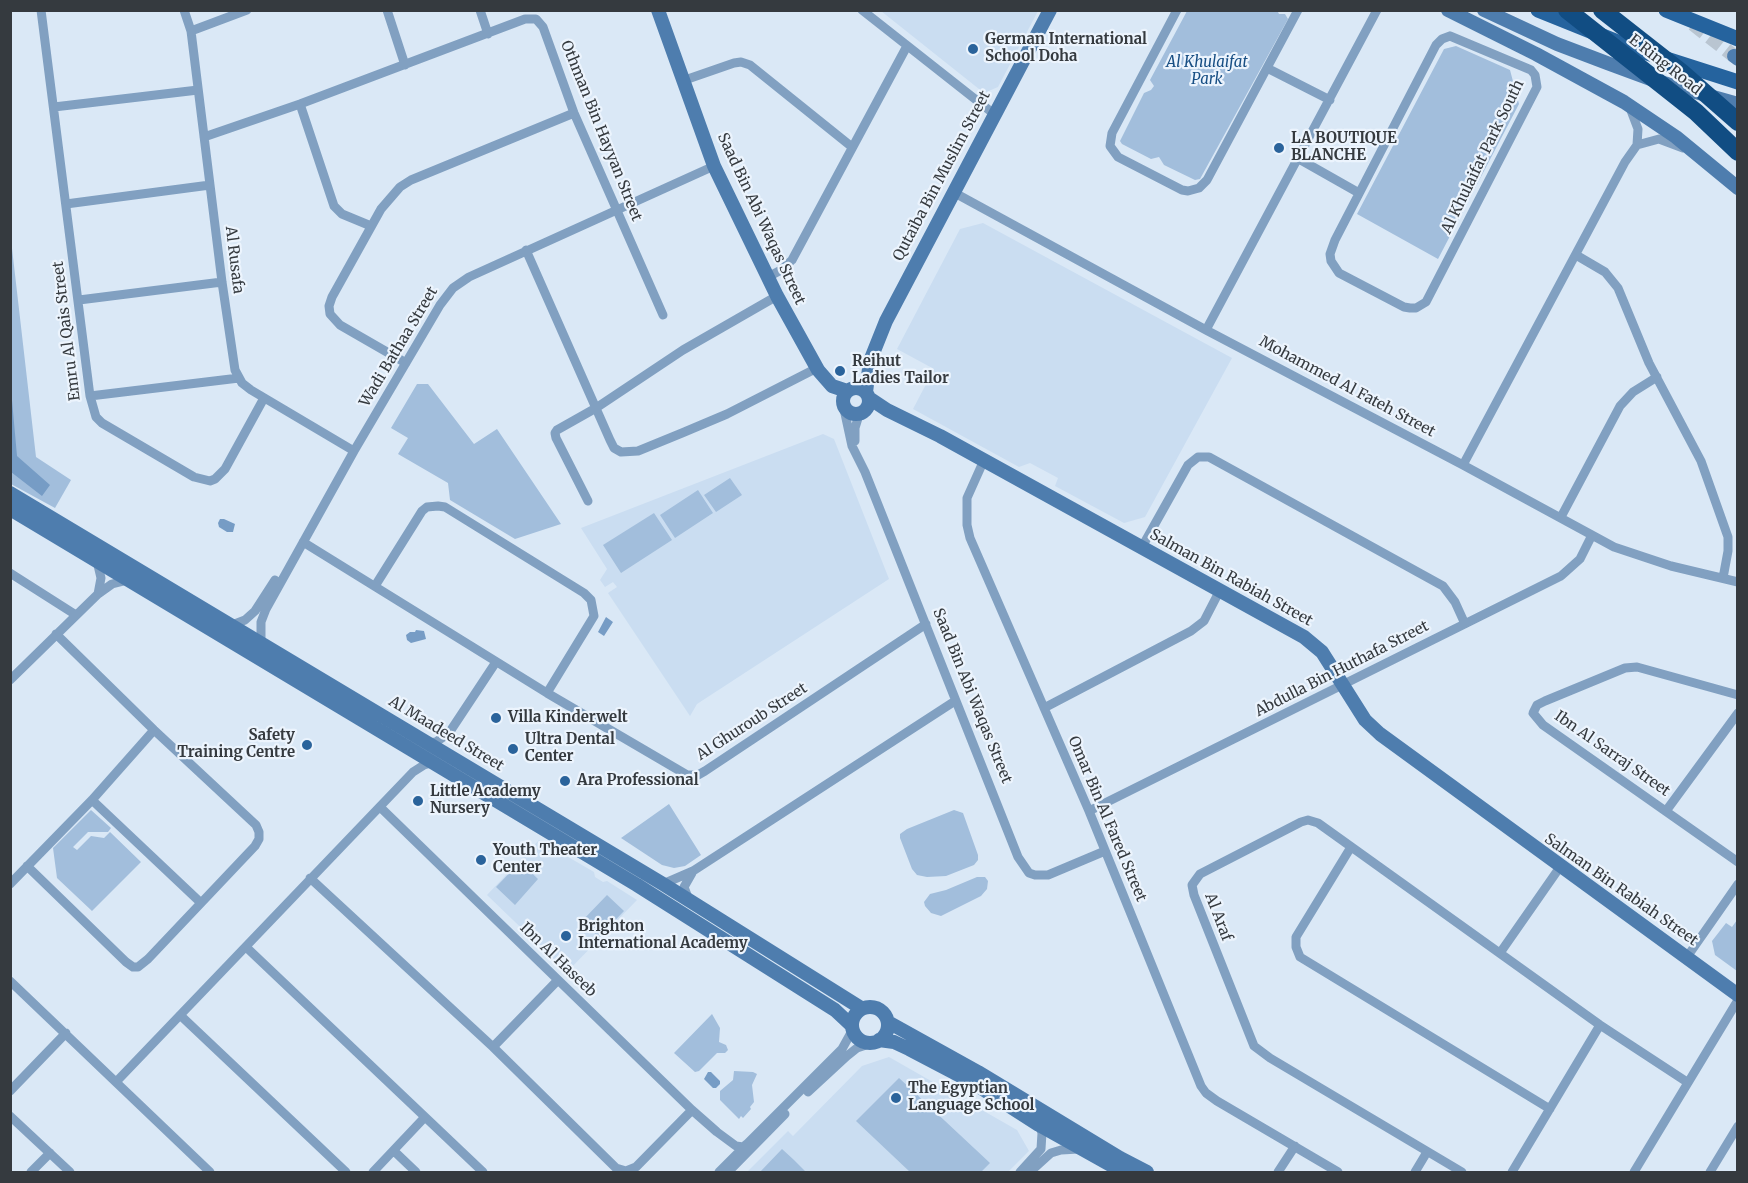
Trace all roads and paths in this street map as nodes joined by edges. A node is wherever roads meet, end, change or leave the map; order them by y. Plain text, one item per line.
1 (184, 10) edge
2 (247, 10) edge
3 (387, 10) edge
4 (480, 10) edge
5 (658, 10) edge
6 (862, 10) edge
7 (1050, 10) edge
8 (1177, 10) edge
9 (1298, 10) edge
10 (1377, 10) edge
11 (1448, 10) edge
12 (1484, 10) edge
13 (1538, 10) edge
14 (1567, 10) edge
15 (1602, 10) edge
16 (1666, 10) edge
17 (41, 11) edge
18 (191, 31) junction
19 (488, 34) junction
20 (1737, 39) edge
21 (907, 46) junction
22 (405, 65) junction
23 (1267, 68) junction
24 (682, 81) junction
25 (1737, 82) edge
26 (198, 90) junction
27 (1330, 100) junction
28 (1624, 102) junction
29 (300, 104) junction
30 (1737, 104) edge
31 (54, 107) junction
32 (574, 113) junction
33 (994, 114) junction
34 (1737, 122) edge
35 (204, 136) junction
36 (1637, 145) junction
37 (852, 147) junction
38 (1737, 152) edge
39 (1299, 159) junction
40 (1705, 160) junction
41 (714, 166) junction
42 (210, 185) junction
43 (1737, 188) edge
44 (953, 192) junction
45 (1359, 193) junction
46 (66, 204) junction
47 (616, 210) junction
48 (371, 226) junction
49 (526, 250) junction
50 (1576, 255) junction
51 (768, 277) junction
52 (222, 282) junction
53 (777, 296) junction
54 (79, 300) junction
55 (663, 315) dead end
56 (1206, 330) junction
57 (870, 361) junction
58 (406, 363) junction
59 (817, 369) junction
60 (1657, 377) junction
61 (239, 378) junction
62 (849, 390) junction
63 (90, 396) junction
64 (264, 398) junction
65 (864, 404) junction
66 (596, 408) junction
67 (844, 409) junction
68 (354, 451) junction
69 (857, 455) junction
70 (984, 460) junction
71 (1463, 465) junction
72 (10, 493) edge
73 (588, 501) dead end
74 (10, 508) edge
75 (1562, 517) junction
76 (1592, 535) junction
77 (301, 545) junction
78 (1142, 547) junction
79 (97, 561) junction
80 (10, 573) edge
81 (1723, 578) junction
82 (129, 579) junction
83 (1737, 582) edge
84 (375, 586) junction
85 (1220, 590) junction
86 (98, 594) junction
87 (76, 615) junction
88 (926, 624) junction
89 (1465, 624) junction
90 (232, 625) junction
91 (57, 634) junction
92 (261, 642) junction
93 (496, 662) junction
94 (10, 680) edge
95 (1345, 686) junction
96 (547, 693) junction
97 (1737, 695) edge
98 (955, 701) junction
99 (1044, 708) junction
100 (1737, 713) edge
101 (154, 730) junction
102 (449, 733) junction
103 (428, 743) junction
104 (410, 748) junction
105 (452, 757) junction
106 (434, 762) junction
107 (413, 772) junction
108 (92, 800) junction
109 (380, 807) junction
110 (1089, 811) junction
111 (1666, 811) junction
112 (1351, 847) junction
113 (1105, 850) junction
114 (1737, 862) edge
115 (27, 866) junction
116 (1560, 867) junction
117 (693, 871) junction
118 (310, 878) junction
119 (10, 884) edge
120 (663, 884) junction
121 (1737, 884) edge
122 (688, 900) junction
123 (201, 902) junction
124 (246, 947) junction
125 (1500, 953) junction
126 (1688, 957) junction
127 (558, 980) junction
128 (10, 981) edge
129 (1737, 995) edge
130 (1737, 1000) edge
131 (861, 1008) junction
132 (180, 1015) junction
133 (888, 1022) junction
134 (1600, 1024) junction
135 (852, 1028) junction
136 (66, 1033) junction
137 (875, 1042) junction
138 (493, 1047) junction
139 (116, 1082) junction
140 (1688, 1082) junction
141 (10, 1091) edge
142 (1550, 1108) junction
143 (692, 1110) junction
144 (10, 1116) edge
145 (425, 1117) junction
146 (1039, 1125) junction
147 (1737, 1126) edge
148 (717, 1132) junction
149 (747, 1143) junction
150 (1295, 1146) junction
151 (1082, 1149) junction
152 (394, 1151) junction
153 (1427, 1152) junction
154 (51, 1154) junction
155 (728, 1168) edge
156 (32, 1173) edge
157 (70, 1173) edge
158 (210, 1173) edge
159 (346, 1173) edge
160 (373, 1173) edge
161 (416, 1173) edge
162 (483, 1173) edge
163 (719, 1173) edge
164 (1020, 1173) edge
165 (1030, 1173) edge
166 (1124, 1173) edge
167 (1147, 1173) edge
168 (1278, 1173) edge
169 (1338, 1173) edge
170 (1415, 1173) edge
171 (1462, 1173) edge
172 (1512, 1173) edge
173 (1634, 1173) edge
174 (1710, 1173) edge

1 - 18 street, Al Rusafa
2 - 18 street
3 - 22 street
4 - 19 street
5 - 24 street, Saad Bin Abi Waqas Street
6 - 21 street
7 - 33 street, Qutaiba Bin Muslim Street
8 - 23 street
9 - 23 street
10 - 27 street
11 - 28 street
12 - 30 street
13 - 25 main road
14 - 38 highway, E Ring Road
15 - 34 highway, E Ring Road
16 - 20 main road
17 - 31 street, Emru Al Qais Street
18 - 26 street, Al Rusafa
19 - 22 street, Othman Bin Hayyan Street
19 - 32 street, Othman Bin Hayyan Street
21 - 33 street
21 - 37 street
22 - 29 street, Othman Bin Hayyan Street
23 - 27 street
24 - 37 street
24 - 41 street, Saad Bin Abi Waqas Street
26 - 31 street
26 - 35 street, Al Rusafa
27 - 39 street
28 - 36 street
28 - 40 street
29 - 35 street, Othman Bin Hayyan Street
29 - 48 street
31 - 46 street, Emru Al Qais Street
32 - 47 street, Othman Bin Hayyan Street
32 - 48 street
33 - 44 street, Qutaiba Bin Muslim Street
35 - 42 street, Al Rusafa
36 - 40 street
36 - 50 street
37 - 51 street
39 - 45 street
39 - 56 street
40 - 43 street
41 - 47 street, Wadi Bathaa Street
41 - 51 street, Saad Bin Abi Waqas Street
42 - 46 street
42 - 52 street, Al Rusafa
44 - 56 street, Mohammed Al Fateh Street
44 - 57 street, Qutaiba Bin Muslim Street
45 - 45 street, Al Khulaifat Park South
46 - 54 street, Emru Al Qais Street
47 - 49 street, Wadi Bathaa Street
47 - 55 street, Othman Bin Hayyan Street
48 - 58 street
49 - 58 street, Wadi Bathaa Street
49 - 66 street
50 - 60 street
50 - 71 street
51 - 53 street, Saad Bin Abi Waqas Street
52 - 54 street
52 - 61 street, Al Rusafa
53 - 59 street, Saad Bin Abi Waqas Street
53 - 66 street
54 - 63 street, Emru Al Qais Street
56 - 71 street, Mohammed Al Fateh Street
57 - 62 street, Qutaiba Bin Muslim Street
57 - 65 street, Qutaiba Bin Muslim Street
58 - 68 street, Wadi Bathaa Street
59 - 62 street, Saad Bin Abi Waqas Street
59 - 66 street
59 - 67 street, Saad Bin Abi Waqas Street
60 - 75 street
60 - 81 street
61 - 63 street
61 - 64 street
62 - 65 street
62 - 67 street
63 - 64 street, Emru Al Qais Street
64 - 68 street
65 - 67 street
65 - 69 street, Saad Bin Abi Waqas Street
65 - 70 street, Salman Bin Rabiah Street
66 - 73 street
67 - 69 street, Saad Bin Abi Waqas Street
68 - 77 street, Wadi Bathaa Street
69 - 88 street, Saad Bin Abi Waqas Street
70 - 78 street, Salman Bin Rabiah Street
70 - 99 street, Omar Bin Al Fared Street
71 - 75 street, Mohammed Al Fateh Street
72 - 90 street, Al Maadeed Street
74 - 79 street, Al Maadeed Street
75 - 76 street, Mohammed Al Fateh Street
76 - 81 street, Mohammed Al Fateh Street
76 - 89 street, Abdulla Bin Huthafa Street
77 - 84 street, Al Ghuroub Street
77 - 90 street, Wadi Bathaa Street
77 - 92 street, Wadi Bathaa Street
78 - 85 street, Salman Bin Rabiah Street
78 - 89 street
79 - 82 street, Al Maadeed Street
79 - 86 street
80 - 87 street
81 - 83 street, Mohammed Al Fateh Street
82 - 86 street
82 - 104 street, Al Maadeed Street
84 - 93 street, Al Ghuroub Street
84 - 96 street
85 - 95 street, Salman Bin Rabiah Street
85 - 99 street
86 - 87 street
87 - 91 street
88 - 96 street, Al Ghuroub Street
88 - 98 street, Saad Bin Abi Waqas Street
89 - 95 street, Abdulla Bin Huthafa Street
90 - 92 street, Al Maadeed Street
91 - 94 street
91 - 101 street
92 - 103 street, Al Maadeed Street
93 - 96 street, Al Ghuroub Street
93 - 102 street
95 - 110 street, Abdulla Bin Huthafa Street
95 - 116 street, Salman Bin Rabiah Street
97 - 111 street, Ibn Al Sarraj Street
98 - 113 street, Saad Bin Abi Waqas Street
98 - 117 street
99 - 110 street, Omar Bin Al Fared Street
100 - 111 street
101 - 108 street
101 - 123 street
102 - 103 street
102 - 105 street
103 - 105 street, Al Maadeed Street
104 - 106 street, Al Maadeed Street
104 - 107 street
105 - 120 street, Al Maadeed Street
106 - 107 street
106 - 135 street, Al Maadeed Street
107 - 109 street
108 - 115 street
108 - 123 street
109 - 118 street
109 - 127 street, Ibn Al Haseeb
110 - 113 street, Omar Bin Al Fared Street
111 - 114 street, Ibn Al Sarraj Street
112 - 125 street, Al Araf
112 - 142 street
112 - 153 street, Al Araf
113 - 150 street, Omar Bin Al Fared Street
115 - 119 street
115 - 123 street
116 - 125 street
116 - 126 street, Salman Bin Rabiah Street
117 - 120 street
117 - 122 street
118 - 124 street
118 - 138 street
120 - 122 street, Al Maadeed Street
121 - 126 street
122 - 131 street, Al Maadeed Street
124 - 132 street
124 - 145 street
125 - 134 street, Al Araf
126 - 129 street, Salman Bin Rabiah Street
127 - 138 street
127 - 143 street, Ibn Al Haseeb
128 - 136 street
130 - 140 street
131 - 133 street
131 - 135 street
132 - 139 street
132 - 159 street
133 - 137 street
133 - 167 street
134 - 140 street, Al Araf
134 - 142 street
135 - 137 street
135 - 149 street
136 - 139 street
136 - 141 street
137 - 146 street
137 - 155 street
138 - 143 street
139 - 158 street
140 - 173 street
142 - 172 street
143 - 148 street, Ibn Al Haseeb
144 - 154 street
145 - 152 street
145 - 162 street
146 - 151 street
146 - 164 street
147 - 174 street
148 - 149 street, Ibn Al Haseeb
148 - 155 street, Ibn Al Haseeb
149 - 155 street
150 - 168 street
150 - 169 street, Omar Bin Al Fared Street
151 - 165 street
151 - 166 street
152 - 160 street
152 - 161 street
153 - 170 street
153 - 171 street, Al Araf
154 - 156 street
154 - 157 street
155 - 163 street

